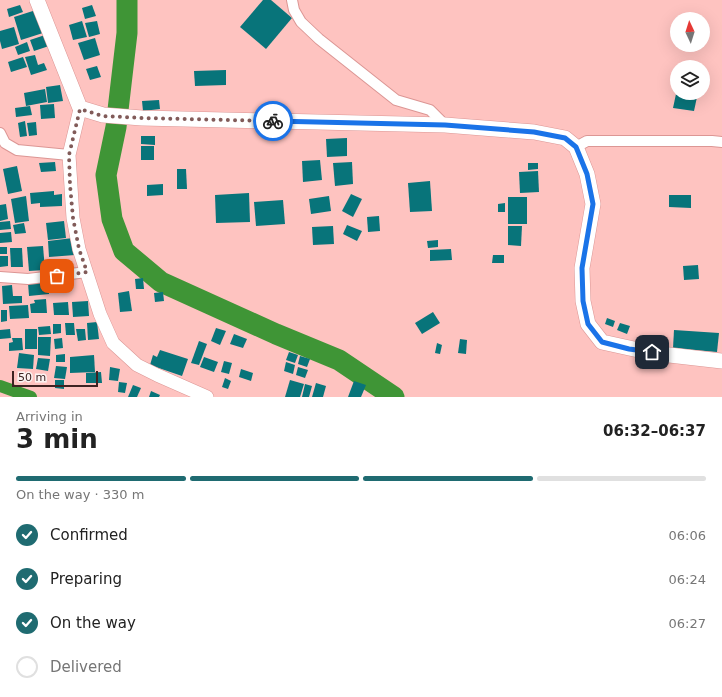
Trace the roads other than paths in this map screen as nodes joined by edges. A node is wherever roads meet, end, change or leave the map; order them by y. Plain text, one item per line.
1 (37, 0) edge
2 (292, 0) edge
3 (80, 109) junction
4 (445, 125) junction
5 (0, 133) edge
6 (722, 142) edge
7 (576, 147) junction
8 (69, 155) junction
9 (87, 272) junction
10 (0, 276) edge
11 (722, 361) edge
12 (207, 397) edge

1 - 3 main road
2 - 4 street
3 - 4 main road
3 - 8 street
4 - 7 main road
5 - 8 street
6 - 7 street
7 - 11 main road
8 - 9 street
9 - 10 street
9 - 12 street

